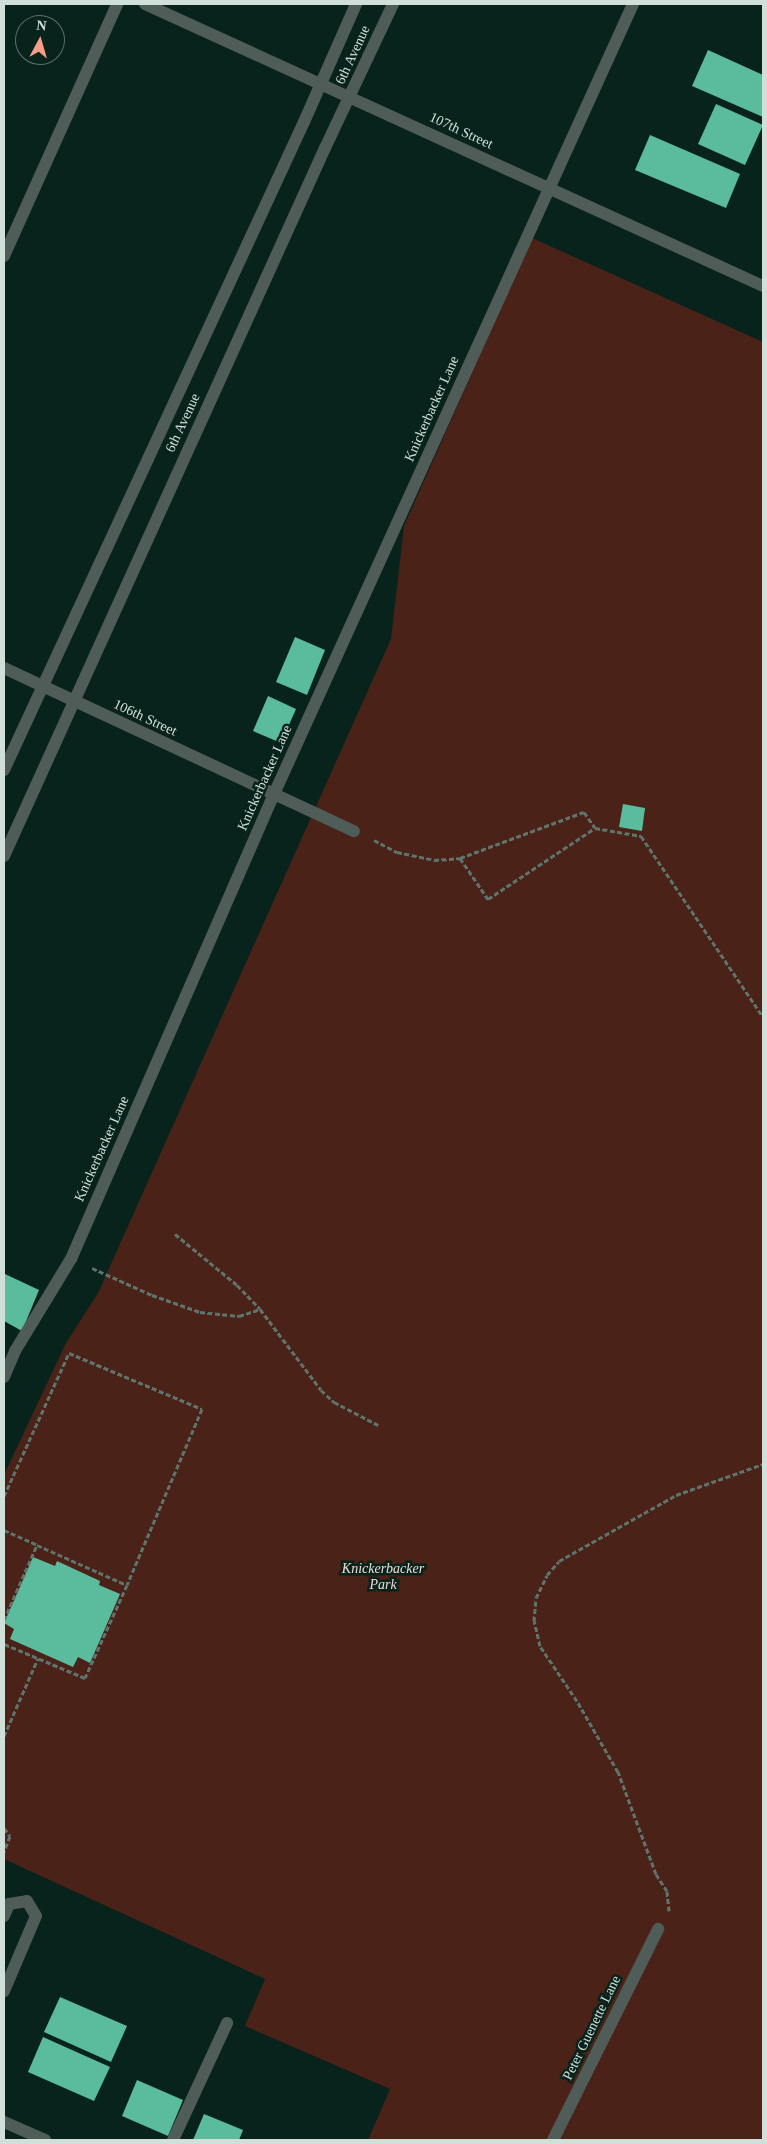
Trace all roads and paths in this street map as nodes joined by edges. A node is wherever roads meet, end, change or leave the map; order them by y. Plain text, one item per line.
1 (117, 4) edge
2 (145, 4) edge
3 (356, 4) edge
4 (393, 4) edge
5 (633, 4) edge
6 (320, 83) junction
7 (350, 96) junction
8 (549, 188) junction
9 (4, 256) edge
10 (763, 286) edge
11 (4, 668) edge
12 (42, 686) junction
13 (73, 700) junction
14 (4, 770) edge
15 (274, 794) junction
16 (595, 828) junction
17 (354, 831) joint
18 (4, 856) edge
19 (460, 858) junction
20 (763, 1017) edge
21 (175, 1234) dead end
22 (70, 1259) junction
23 (260, 1309) junction
24 (4, 1377) edge
25 (378, 1425) dead end
26 (763, 1464) edge
27 (4, 1496) edge
28 (4, 1530) edge
29 (37, 1545) junction
30 (126, 1585) junction
31 (4, 1620) edge
32 (4, 1644) edge
33 (38, 1658) junction
34 (4, 1736) edge
35 (4, 1828) edge
36 (4, 1852) edge
37 (4, 1916) edge
38 (658, 1929) joint
39 (4, 1991) edge
40 (227, 2023) dead end
41 (4, 2122) edge
42 (44, 2140) edge
43 (173, 2140) edge
44 (553, 2140) edge

1 - 9 street
2 - 6 street, 107th Street
3 - 6 street, 6th Avenue
4 - 7 street, 6th Avenue
5 - 8 street, Knickerbacker Lane
6 - 7 street, 107th Street
6 - 12 street, 6th Avenue
7 - 8 street, 107th Street
7 - 13 street, 6th Avenue
8 - 10 street, 107th Street
8 - 15 street, Knickerbacker Lane
11 - 12 street, 106th Street
12 - 13 street, 106th Street
12 - 14 street, 6th Avenue
13 - 15 street, 106th Street
13 - 18 street, 6th Avenue
15 - 17 street, 106th Street
15 - 22 street, Knickerbacker Lane
16 - 19 path
16 - 19 path
16 - 20 path
17 - 19 path
21 - 23 path
22 - 23 path
22 - 24 street, Knickerbacker Lane
23 - 25 path
26 - 38 path
27 - 30 path
28 - 29 path
29 - 30 path
29 - 31 path
30 - 33 path
32 - 33 path
33 - 34 path
35 - 36 path
37 - 39 street
38 - 44 street, Peter Guenette Lane
40 - 43 street
41 - 42 street

